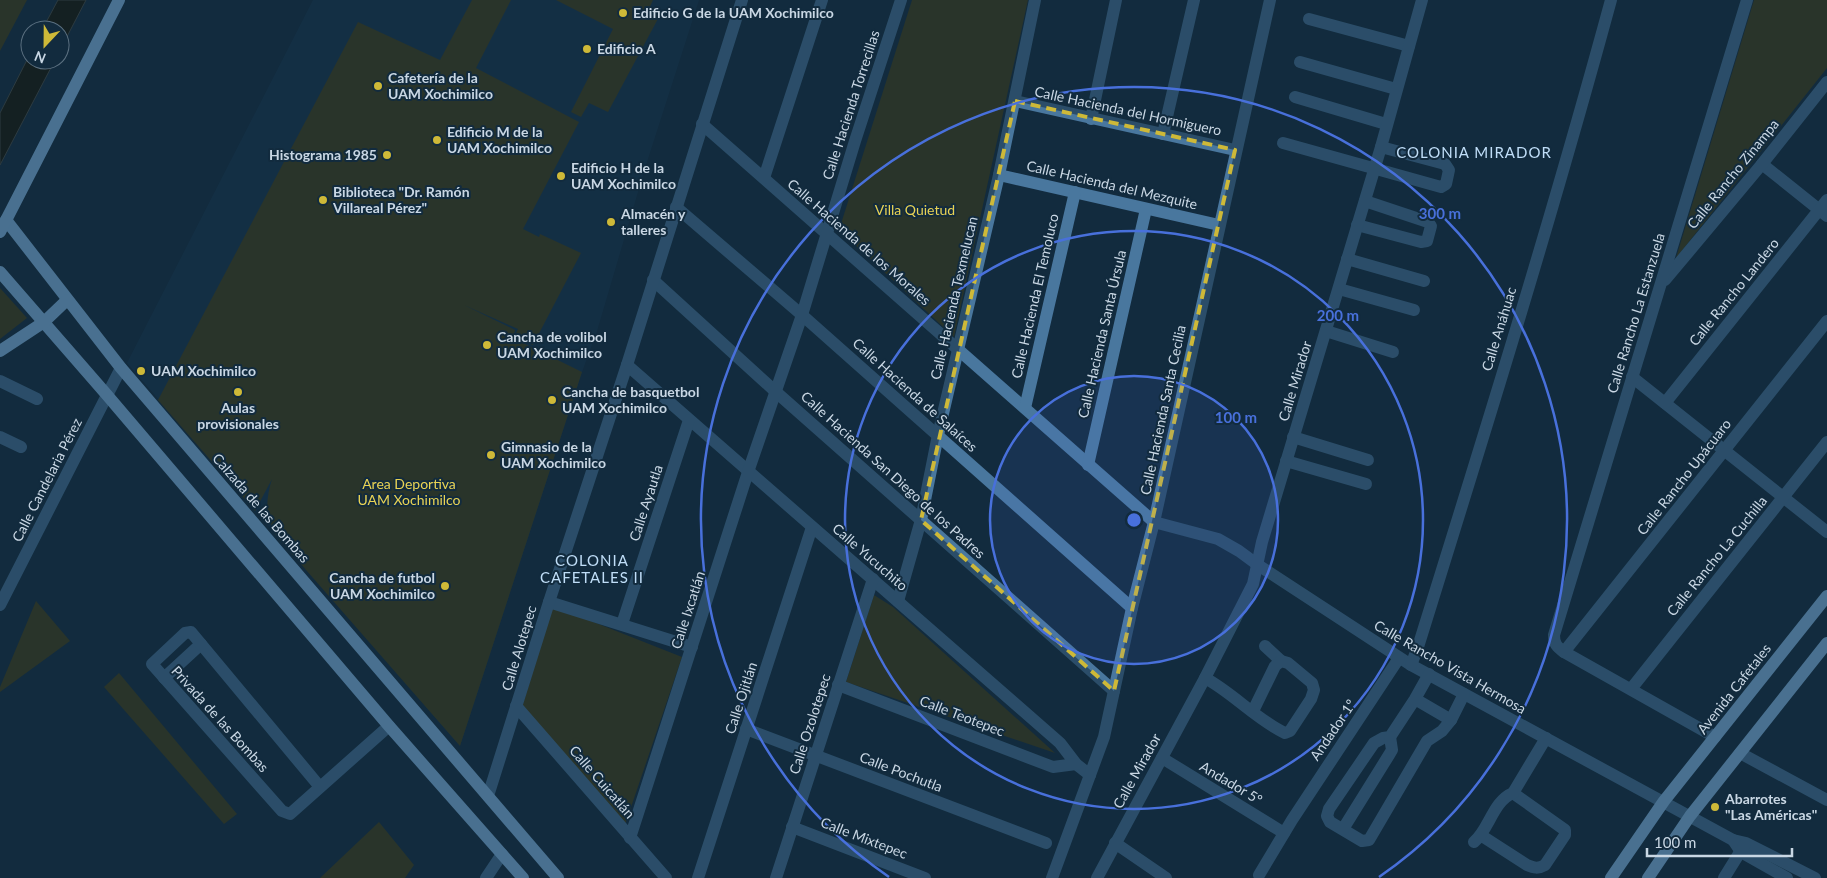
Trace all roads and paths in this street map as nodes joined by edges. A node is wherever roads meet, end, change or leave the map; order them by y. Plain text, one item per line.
1 (119, 0) edge
2 (742, 0) edge
3 (822, 0) edge
4 (901, 0) edge
5 (1035, 0) edge
6 (1116, 0) edge
7 (1194, 0) edge
8 (1270, 0) edge
9 (1422, 0) edge
10 (1611, 0) edge
11 (1747, 0) edge
12 (1309, 19) dead end
13 (1409, 46) junction
14 (1300, 62) dead end
15 (1827, 82) edge
16 (1396, 89) junction
17 (1295, 97) dead end
18 (1015, 101) junction
19 (1091, 119) junction
20 (702, 124) junction
21 (1386, 124) junction
22 (1163, 134) junction
23 (1283, 143) dead end
24 (1381, 147) junction
25 (1235, 150) junction
26 (1762, 164) junction
27 (1374, 169) junction
28 (999, 175) junction
29 (764, 178) junction
30 (1075, 192) junction
31 (1365, 201) junction
32 (676, 207) junction
33 (1146, 208) junction
34 (1824, 208) edge
35 (6, 220) junction
36 (1220, 225) junction
37 (1357, 225) junction
38 (0, 232) edge
39 (826, 233) junction
40 (1347, 259) junction
41 (0, 272) edge
42 (653, 280) junction
43 (1424, 281) dead end
44 (1662, 284) junction
45 (1339, 289) junction
46 (67, 300) junction
47 (1414, 310) dead end
48 (802, 314) junction
49 (1827, 320) edge
50 (44, 322) junction
51 (1326, 331) junction
52 (958, 349) junction
53 (0, 351) edge
54 (1393, 352) dead end
55 (627, 365) junction
56 (121, 368) junction
57 (1632, 377) junction
58 (0, 381) edge
59 (776, 392) junction
60 (108, 395) junction
61 (37, 399) dead end
62 (1665, 403) junction
63 (1025, 408) junction
64 (689, 420) junction
65 (938, 435) junction
66 (0, 436) edge
67 (1293, 437) junction
68 (1827, 442) edge
69 (21, 447) dead end
70 (1724, 451) junction
71 (1368, 460) dead end
72 (1286, 461) junction
73 (1088, 465) junction
74 (748, 472) junction
75 (1366, 484) dead end
76 (1784, 497) junction
77 (921, 520) junction
78 (1154, 522) junction
79 (812, 527) junction
80 (1827, 532) edge
81 (1258, 565) junction
82 (873, 579) junction
83 (1827, 596) edge
84 (898, 601) junction
85 (549, 602) junction
86 (0, 605) edge
87 (1132, 608) junction
88 (622, 624) junction
89 (1827, 643) edge
90 (201, 644) junction
91 (1265, 646) dead end
92 (692, 647) junction
93 (1564, 652) junction
94 (1400, 658) junction
95 (1281, 661) junction
96 (1411, 665) junction
97 (1429, 674) junction
98 (164, 678) junction
99 (1205, 678) junction
100 (838, 685) junction
101 (1630, 689) junction
102 (1114, 691) junction
103 (1464, 694) junction
104 (1415, 699) junction
105 (516, 706) junction
106 (1253, 711) junction
107 (1451, 720) junction
108 (389, 726) junction
109 (746, 729) junction
110 (1390, 737) junction
111 (1715, 737) junction
112 (1546, 738) junction
113 (1740, 753) junction
114 (815, 755) junction
115 (1162, 758) junction
116 (1076, 764) junction
117 (1090, 775) junction
118 (320, 787) junction
119 (1513, 793) junction
120 (488, 796) junction
121 (1826, 797) edge
122 (1664, 801) junction
123 (1690, 816) junction
124 (792, 827) junction
125 (1343, 829) junction
126 (1284, 833) junction
127 (630, 838) junction
128 (1046, 843) dead end
129 (1115, 843) junction
130 (1740, 845) junction
131 (502, 854) junction
132 (1783, 873) edge
133 (1259, 875) dead end
134 (486, 878) edge
135 (523, 878) edge
136 (558, 878) edge
137 (666, 878) edge
138 (698, 878) edge
139 (776, 878) edge
140 (925, 878) edge
141 (1052, 878) edge
142 (1097, 878) edge
143 (1166, 878) edge
144 (1612, 878) edge
145 (1648, 878) edge
146 (1724, 878) edge
147 (1815, 878) edge

1 - 35 main road
2 - 20 street, Calle Alotepec
3 - 29 street
4 - 39 street, Calle Hacienda Torrecillas
5 - 18 street, Calle Hacienda Texmelucan
6 - 19 street
7 - 22 street
8 - 25 street, Calle Hacienda Santa Cecilia
9 - 13 street, Calle Mirador
10 - 96 street, Calle Anáhuac
11 - 44 street, Calle Rancho La Estanzuela
12 - 13 street
13 - 16 street, Calle Mirador
14 - 16 street
15 - 26 street, Calle Rancho Zinampa
16 - 21 street, Calle Mirador
17 - 21 street
18 - 19 street, Calle Hacienda del Hormiguero
18 - 28 street, Calle Hacienda Texmelucan
19 - 22 street, Calle Hacienda del Hormiguero
20 - 29 street, Calle Hacienda de los Morales
20 - 32 street, Calle Alotepec
21 - 24 street, Calle Mirador
22 - 25 street, Calle Hacienda del Hormiguero
23 - 27 street
24 - 27 street, Calle Mirador
24 - 27 street
25 - 36 street, Calle Hacienda Santa Cecilia
26 - 34 street
26 - 44 street, Calle Rancho Zinampa
27 - 31 street, Calle Mirador
28 - 30 street, Calle Hacienda del Mezquite
28 - 52 street, Calle Hacienda Texmelucan
29 - 39 street, Calle Hacienda de los Morales
30 - 33 street, Calle Hacienda del Mezquite
30 - 63 street, Calle Hacienda El Temoluco
31 - 37 street, Calle Mirador
31 - 37 street
32 - 42 street, Calle Alotepec
32 - 48 street, Calle Hacienda de Salaíces
33 - 36 street, Calle Hacienda del Mezquite
33 - 73 street, Calle Hacienda Santa Úrsula
34 - 62 street, Calle Rancho Landero
35 - 38 main road
35 - 46 main road, Calzada de las Bombas
36 - 78 street, Calle Hacienda Santa Cecilia
37 - 40 street, Calle Mirador
39 - 48 street, Calle Hacienda Torrecillas
39 - 52 street, Calle Hacienda de los Morales
40 - 43 street
40 - 45 street, Calle Mirador
41 - 50 main road
42 - 55 street, Calle Alotepec
42 - 59 street, Calle Hacienda San Diego de los Padres
44 - 57 street, Calle Rancho La Estanzuela
45 - 47 street
45 - 51 street, Calle Mirador
46 - 50 main road
46 - 56 main road, Calzada de las Bombas
48 - 59 street, Calle Hacienda Torrecillas
48 - 65 street, Calle Hacienda de Salaíces
49 - 70 street, Calle Rancho Upácuaro
50 - 53 main road
50 - 60 main road
51 - 54 street
51 - 67 street, Calle Mirador
52 - 63 street, Calle Hacienda de los Morales
52 - 65 street, Calle Hacienda Texmelucan
55 - 64 street, Calle Yucuchito
55 - 85 street, Calle Alotepec
56 - 60 street, Calle Candelaria Pérez
56 - 120 main road, Calzada de las Bombas
57 - 62 street
57 - 93 street, Calle Rancho La Estanzuela
58 - 61 street
59 - 74 street, Calle Ixcatlán
59 - 77 street, Calle Hacienda San Diego de los Padres
60 - 86 street, Calle Candelaria Pérez
60 - 108 main road
62 - 70 street
63 - 73 street, Calle Hacienda de los Morales
64 - 74 street, Calle Yucuchito
64 - 88 street, Calle Ayautla
65 - 77 street, Calle Hacienda Texmelucan
65 - 87 street, Calle Hacienda de Salaíces
66 - 69 street
67 - 71 street
67 - 72 street, Calle Mirador
68 - 76 street, Calle Rancho La Cuchilla
70 - 76 street
70 - 93 street, Calle Rancho Upácuaro
72 - 75 street
72 - 81 street, Calle Mirador
73 - 78 street, Calle Hacienda de los Morales
74 - 79 street, Calle Yucuchito
74 - 92 street, Calle Ixcatlán
76 - 80 street
76 - 101 street, Calle Rancho La Cuchilla
77 - 84 street, Calle Hacienda Texmelucan
77 - 102 street, Calle Hacienda San Diego de los Padres
78 - 81 street, Calle Rancho Vista Hermosa
78 - 87 street, Calle Hacienda Santa Cecilia
79 - 82 street, Calle Yucuchito
79 - 109 street, Calle Ojitlán
81 - 94 street, Calle Rancho Vista Hermosa
81 - 99 street, Calle Mirador
82 - 84 street, Calle Yucuchito
82 - 100 street, Calle Ozolotepec
83 - 111 main road, Avenida Cafetales
84 - 116 street, Calle Yucuchito
85 - 88 street
85 - 105 street, Calle Alotepec
87 - 102 street, Calle Hacienda Santa Cecilia
88 - 92 street
89 - 113 main road
90 - 98 street
90 - 98 street, Privada de las Bombas
90 - 118 street, Privada de las Bombas
91 - 95 street
92 - 127 street, Calle Ixcatlán
93 - 101 street
94 - 96 street, Calle Rancho Vista Hermosa
94 - 126 street, Andador 1º
95 - 106 street
95 - 106 street
96 - 97 street, Calle Rancho Vista Hermosa
97 - 103 street, Calle Rancho Vista Hermosa
97 - 104 street
98 - 118 street, Privada de las Bombas
99 - 106 street
99 - 115 street, Calle Mirador
100 - 114 street, Calle Ozolotepec
100 - 116 street, Calle Teotepec
101 - 111 street
102 - 117 street, Calle Hacienda Santa Cecilia
103 - 107 street
103 - 112 street, Calle Rancho Vista Hermosa
104 - 107 street
104 - 110 street
105 - 120 street, Calle Alotepec
105 - 127 street, Calle Cuicatlán
107 - 125 street
108 - 118 street, Privada de las Bombas
108 - 131 main road
109 - 114 street, Calle Pochutla
109 - 138 street, Calle Ojitlán
110 - 125 street
110 - 125 street
111 - 122 main road, Avenida Cafetales
112 - 119 street
112 - 122 street, Calle Rancho Vista Hermosa
113 - 121 street
113 - 123 main road
114 - 124 street, Calle Ozolotepec
114 - 128 street, Calle Pochutla
115 - 126 street, Andador 5º
115 - 129 street, Calle Mirador
116 - 117 street, Calle Yucuchito
117 - 141 street, Calle Hacienda Santa Cecilia
119 - 119 street
120 - 136 main road, Calzada de las Bombas
122 - 123 street, Calle Rancho Vista Hermosa
122 - 144 main road, Avenida Cafetales
123 - 130 street, Calle Rancho Vista Hermosa
123 - 145 main road
124 - 139 street, Calle Ozolotepec
124 - 140 street, Calle Mixtepec
126 - 133 street, Andador 1º
127 - 137 street, Calle Cuicatlán
129 - 142 street, Calle Mirador
129 - 143 street
130 - 132 street, Calle Rancho Vista Hermosa
130 - 146 street
131 - 134 street
131 - 135 main road
132 - 147 street, Calle Rancho Vista Hermosa

